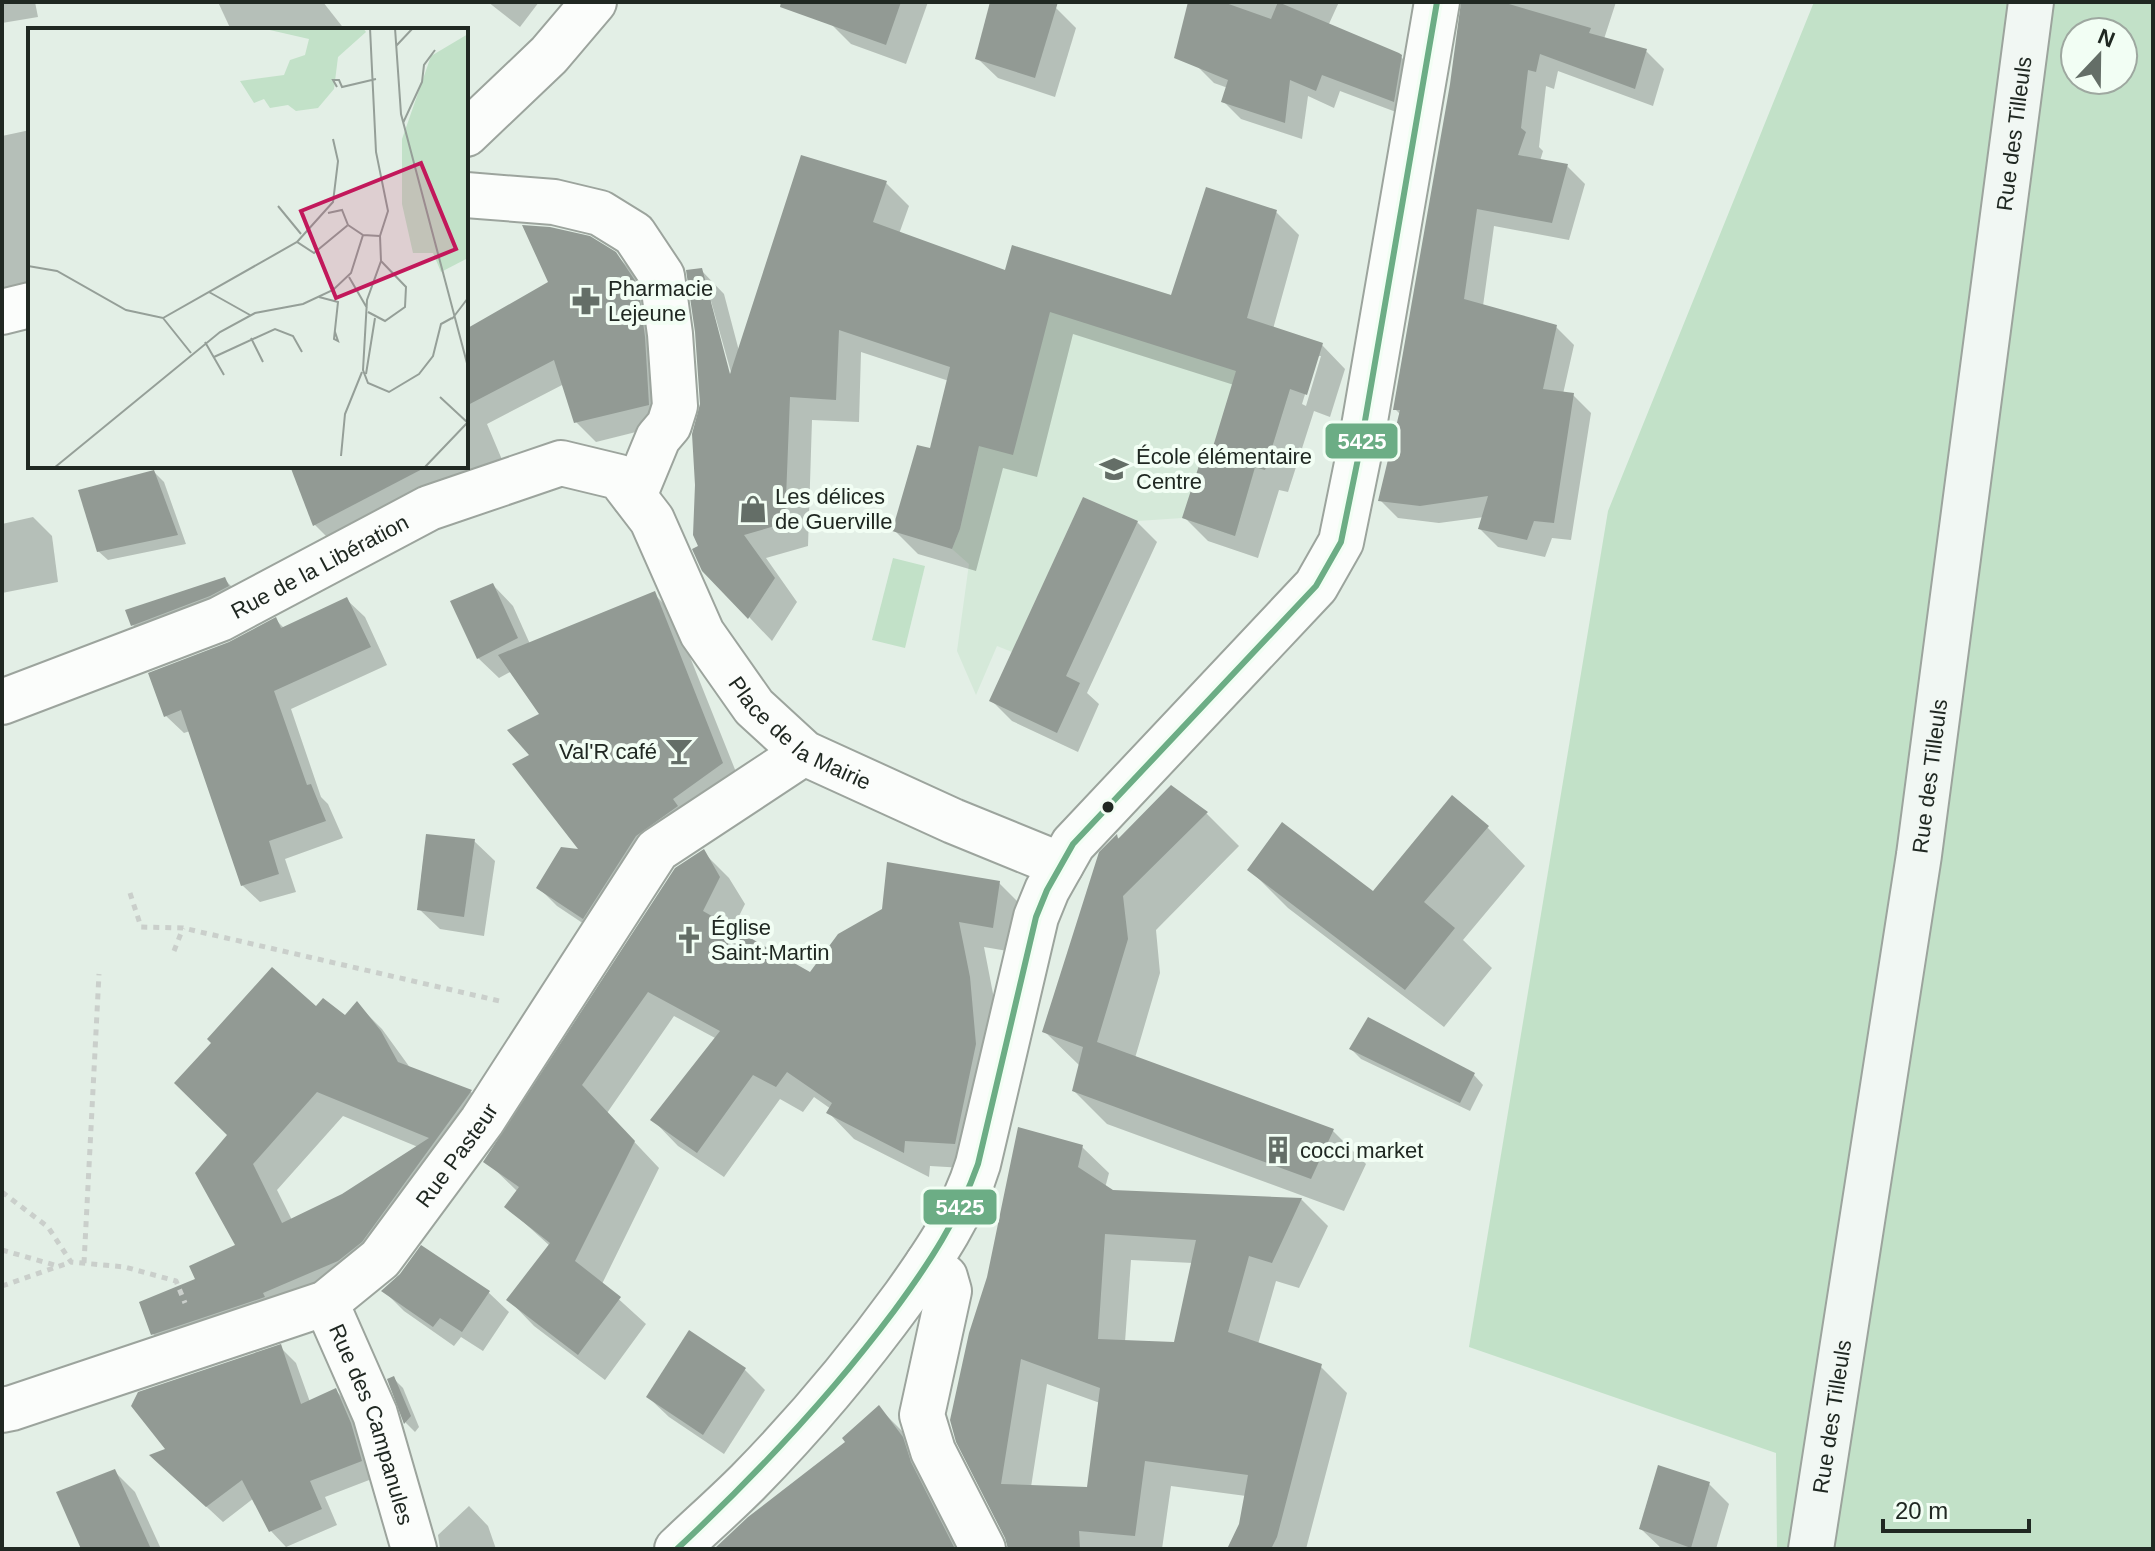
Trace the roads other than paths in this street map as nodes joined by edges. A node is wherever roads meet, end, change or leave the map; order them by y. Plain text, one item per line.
1 (594, 2) edge
2 (1437, 2) edge
3 (2031, 2) edge
4 (468, 132) edge
5 (468, 195) edge
6 (28, 306) edge
7 (2, 312) edge
8 (634, 496) junction
9 (2, 702) edge
10 (804, 753) junction
11 (1061, 865) junction
12 (928, 1263) junction
13 (326, 1303) junction
14 (2, 1410) edge
15 (414, 1549) edge
16 (677, 1549) edge
17 (983, 1549) edge
18 (1811, 1549) edge

1 - 4 street
2 - 11 street
3 - 18 street, Rue des Tilleuls
5 - 8 street
6 - 7 street
8 - 9 street, Rue de la Libération
8 - 10 street, Place de la Mairie
10 - 11 street, Place de la Mairie
10 - 13 street, Rue Pasteur
11 - 12 street
12 - 16 street
12 - 17 street
13 - 14 street, Rue Pasteur
13 - 15 street, Rue des Campanules

